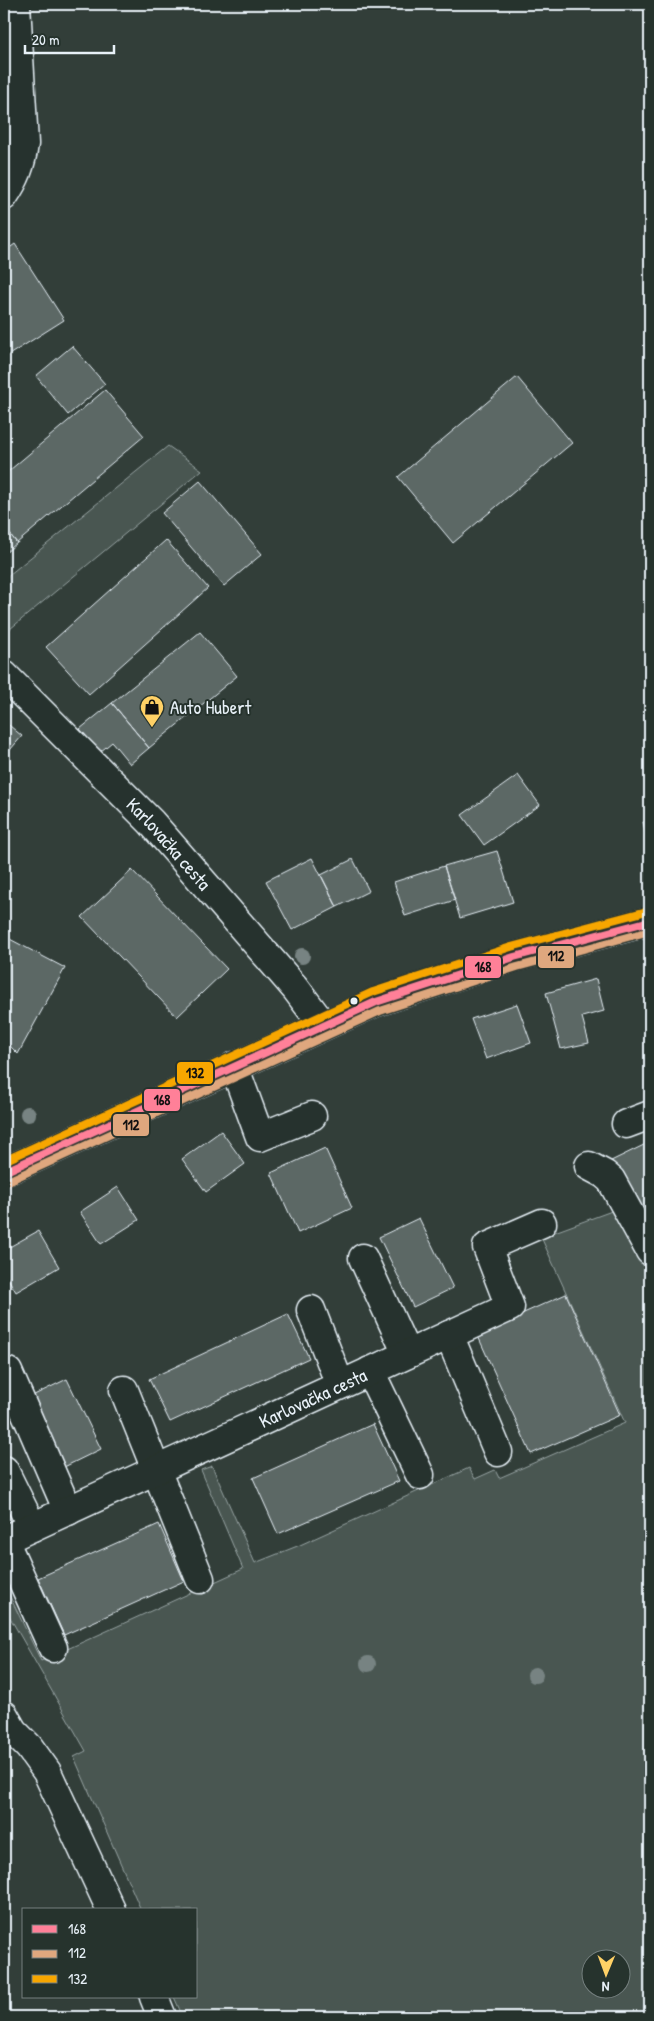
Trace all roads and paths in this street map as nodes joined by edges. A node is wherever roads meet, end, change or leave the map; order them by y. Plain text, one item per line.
1 (16, 4) edge
2 (4, 196) edge
3 (4, 675) edge
4 (650, 921) edge
5 (323, 1025) junction
6 (234, 1066) junction
7 (312, 1116) dead end
8 (589, 1166) dead end
9 (4, 1172) edge
10 (542, 1223) dead end
11 (650, 1252) edge
12 (363, 1258) dead end
13 (310, 1310) dead end
14 (450, 1335) junction
15 (407, 1354) junction
16 (370, 1371) junction
17 (8, 1372) dead end
18 (340, 1385) junction
19 (124, 1390) dead end
20 (498, 1452) dead end
21 (4, 1470) edge
22 (157, 1470) junction
23 (420, 1475) dead end
24 (68, 1511) junction
25 (32, 1527) junction
26 (4, 1540) edge
27 (200, 1579) dead end
28 (53, 1648) dead end
29 (7, 1727) edge
30 (111, 1908) edge
31 (154, 1998) edge
32 (162, 2017) edge

1 - 2 street
3 - 5 street, Karlovačka cesta
4 - 5 street
5 - 6 street
6 - 7 street
6 - 9 street
8 - 11 street
10 - 14 street, Karlovačka cesta
12 - 15 street
13 - 18 street
14 - 15 street, Karlovačka cesta
14 - 20 street
15 - 16 street, Karlovačka cesta
16 - 18 street, Karlovačka cesta
16 - 23 street
17 - 24 street
18 - 22 street, Karlovačka cesta
19 - 22 street
21 - 25 street
22 - 24 street, Karlovačka cesta
22 - 27 street
24 - 25 street, Karlovačka cesta
25 - 26 street, Karlovačka cesta
26 - 28 street
29 - 30 street
31 - 32 street

